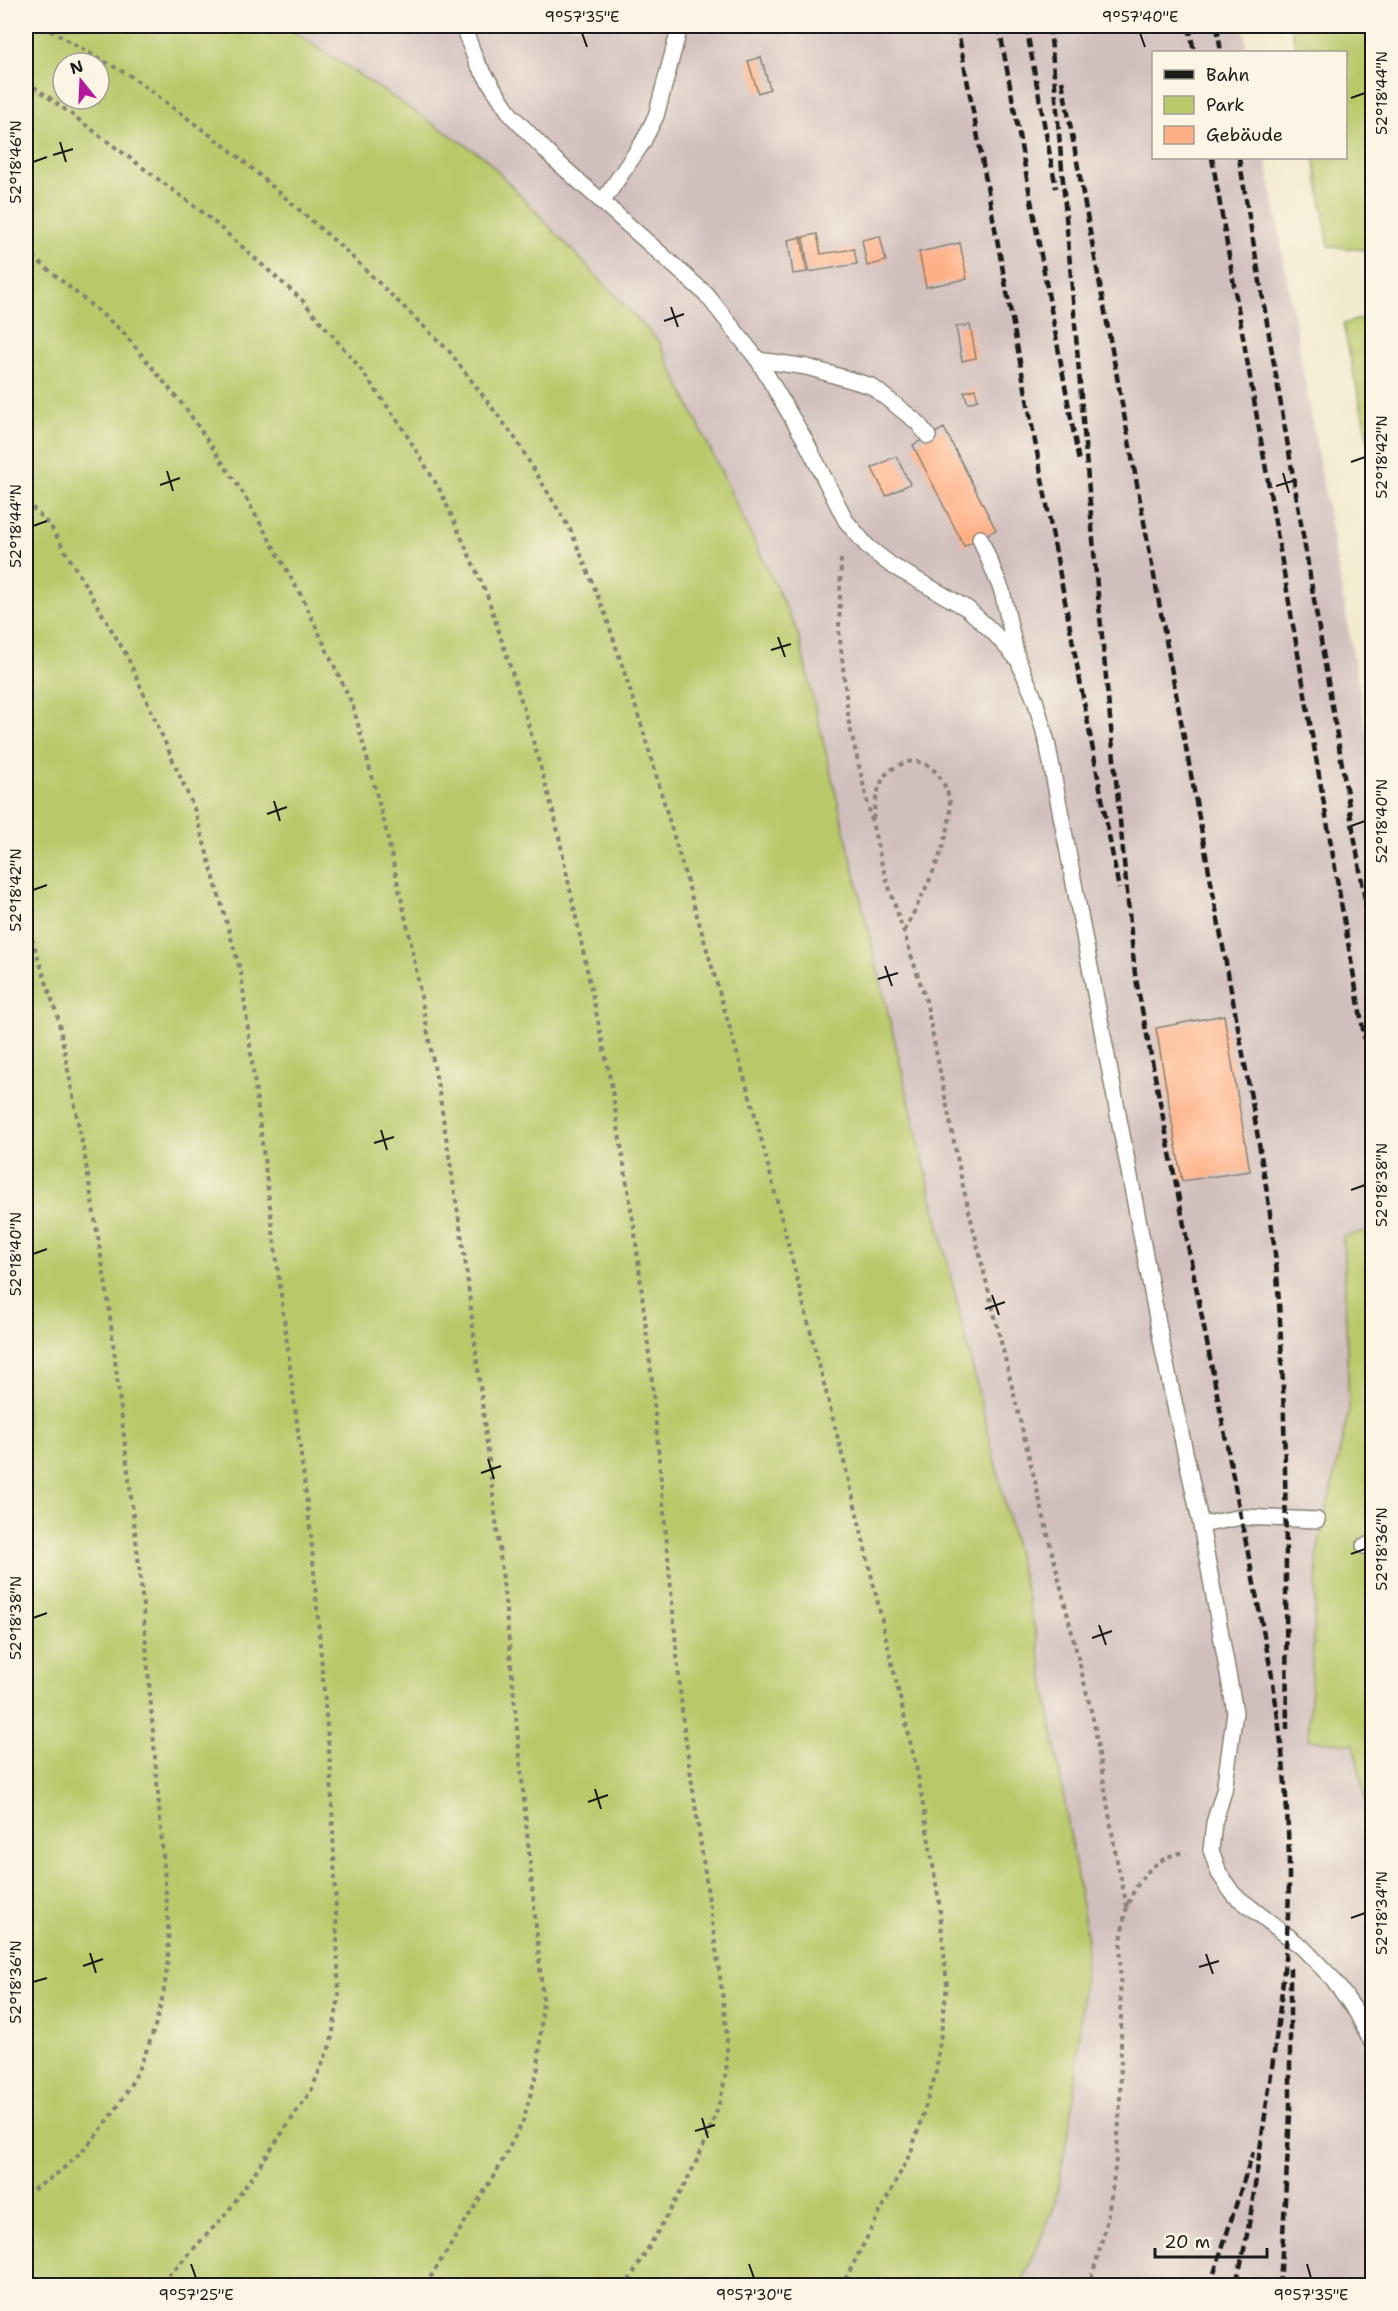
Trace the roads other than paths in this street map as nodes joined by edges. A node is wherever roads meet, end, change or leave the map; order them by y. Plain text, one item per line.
1 (463, 26) edge
2 (680, 26) edge
3 (603, 201) junction
4 (758, 360) junction
5 (928, 436) dead end
6 (980, 538) dead end
7 (1018, 660) junction
8 (1317, 1520) dead end
9 (1201, 1525) junction
10 (1372, 2043) edge

1 - 3 lane
2 - 3 lane
3 - 4 lane
4 - 5 lane
4 - 7 lane
6 - 7 lane
7 - 9 lane
8 - 9 lane
9 - 10 lane

